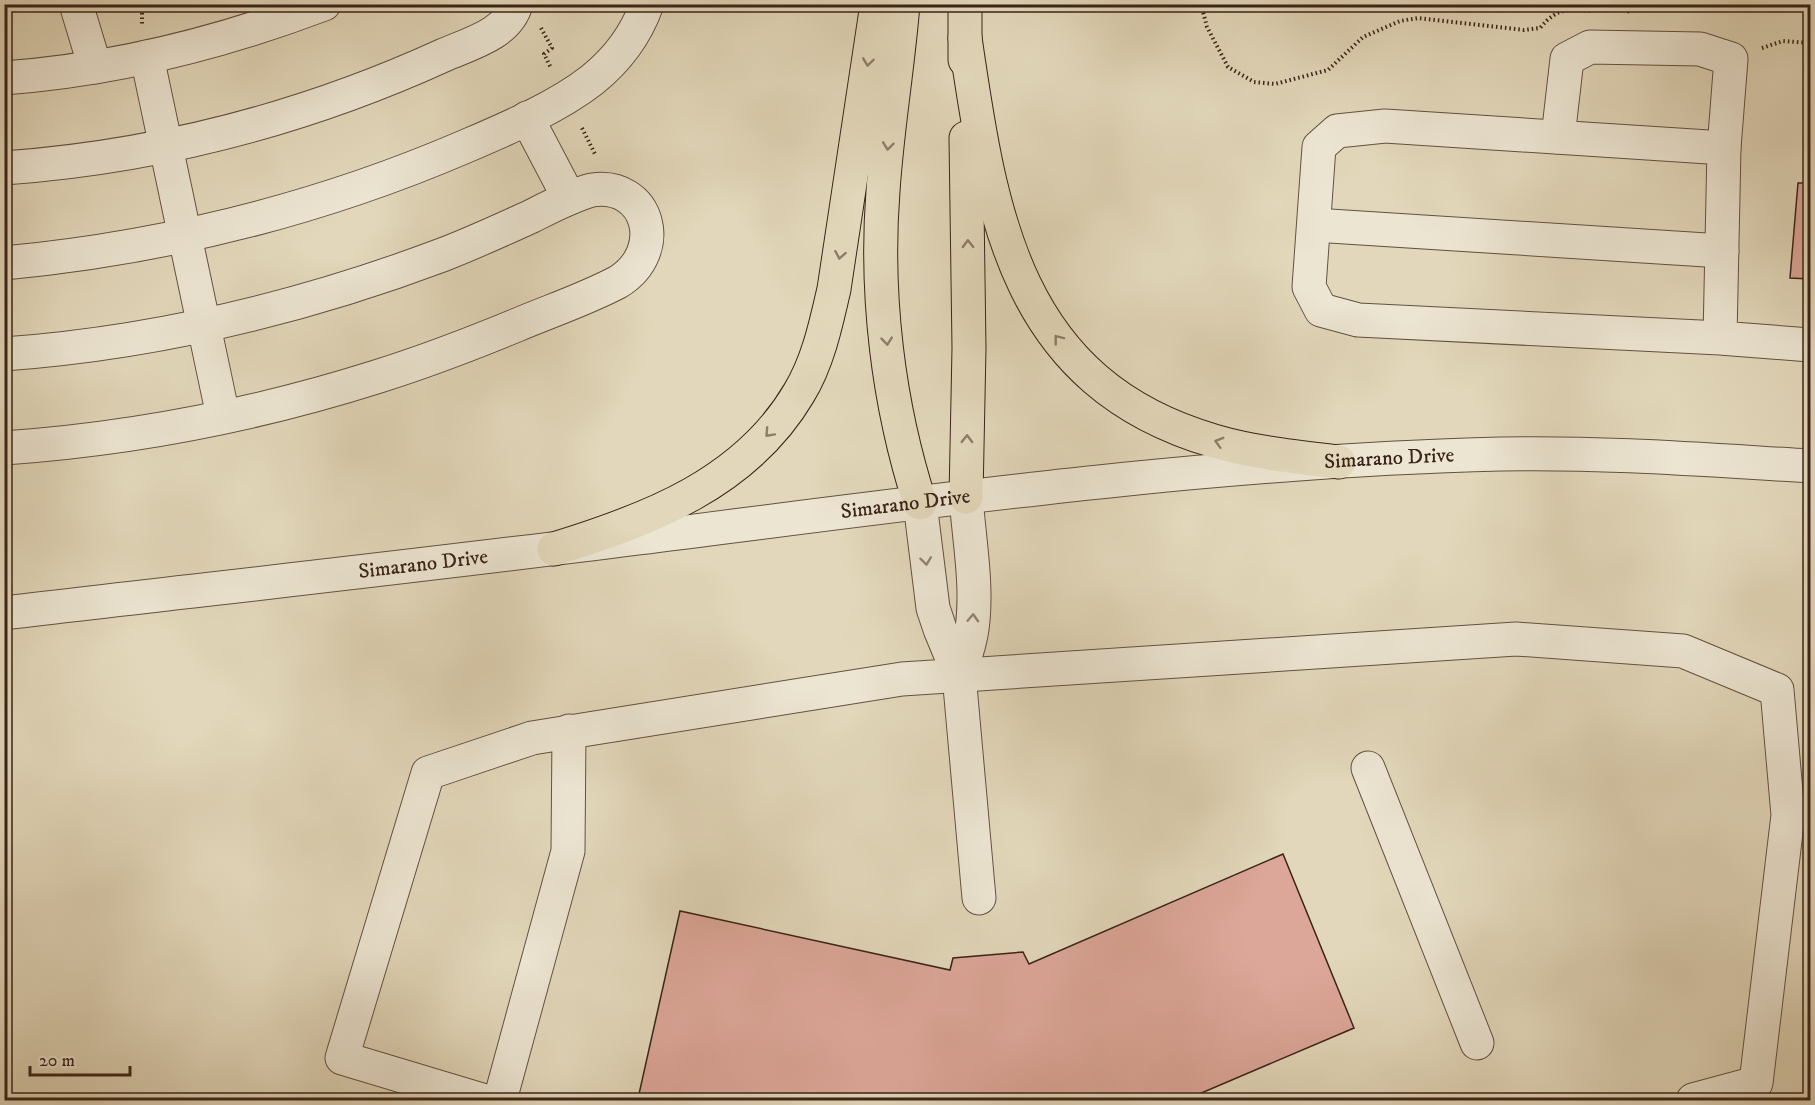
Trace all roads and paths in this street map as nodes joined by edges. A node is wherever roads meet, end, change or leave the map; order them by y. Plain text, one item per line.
1 (76, 4) edge
2 (324, 4) edge
3 (516, 4) edge
4 (647, 4) edge
5 (877, 4) edge
6 (903, 4) edge
7 (965, 4) edge
8 (1201, 4) edge
9 (1639, 4) edge
10 (1598, 11) dead end
11 (1619, 12) dead end
12 (965, 38) junction
13 (1810, 43) edge
14 (1758, 50) dead end
15 (147, 57) junction
16 (95, 67) junction
17 (4, 78) edge
18 (527, 118) junction
19 (1558, 137) junction
20 (166, 146) junction
21 (1724, 148) junction
22 (4, 168) edge
23 (569, 198) junction
24 (1314, 225) junction
25 (185, 236) junction
26 (1722, 250) junction
27 (4, 263) edge
28 (204, 326) junction
29 (1720, 338) junction
30 (1810, 345) edge
31 (4, 354) edge
32 (223, 416) junction
33 (4, 448) edge
34 (1339, 462) junction
35 (1810, 466) edge
36 (966, 497) junction
37 (920, 503) junction
38 (554, 549) junction
39 (4, 613) edge
40 (959, 675) junction
41 (569, 731) junction
42 (1368, 768) dead end
43 (979, 898) dead end
44 (1477, 1043) dead end
45 (482, 1101) edge
46 (500, 1101) edge
47 (1693, 1101) edge

1 - 16 street
2 - 15 street
3 - 20 street
4 - 18 street
5 -> 38 highway
6 -> 37 highway
7 - 12 highway
8 - 10 path
9 - 11 path
34 -> 12 highway
36 -> 12 highway
13 - 14 path
15 - 16 street
15 - 20 street
16 - 17 street
18 - 23 street
18 - 25 street
19 - 21 street
19 - 21 street
19 - 24 street
20 - 22 street
20 - 25 street
21 - 26 street
23 - 28 street
23 - 32 street
24 - 26 street
24 - 29 street
25 - 27 street
25 - 28 street
26 - 29 street
28 - 31 street
28 - 32 street
29 - 30 street
32 - 33 street
34 - 35 street, Simarano Drive
34 - 36 street, Simarano Drive
36 - 37 street, Simarano Drive
40 -> 36 street
37 - 38 street, Simarano Drive
37 -> 40 street
38 - 39 street, Simarano Drive
40 - 41 street
40 - 43 street
40 - 47 street
41 - 45 street
41 - 46 street
42 - 44 street

